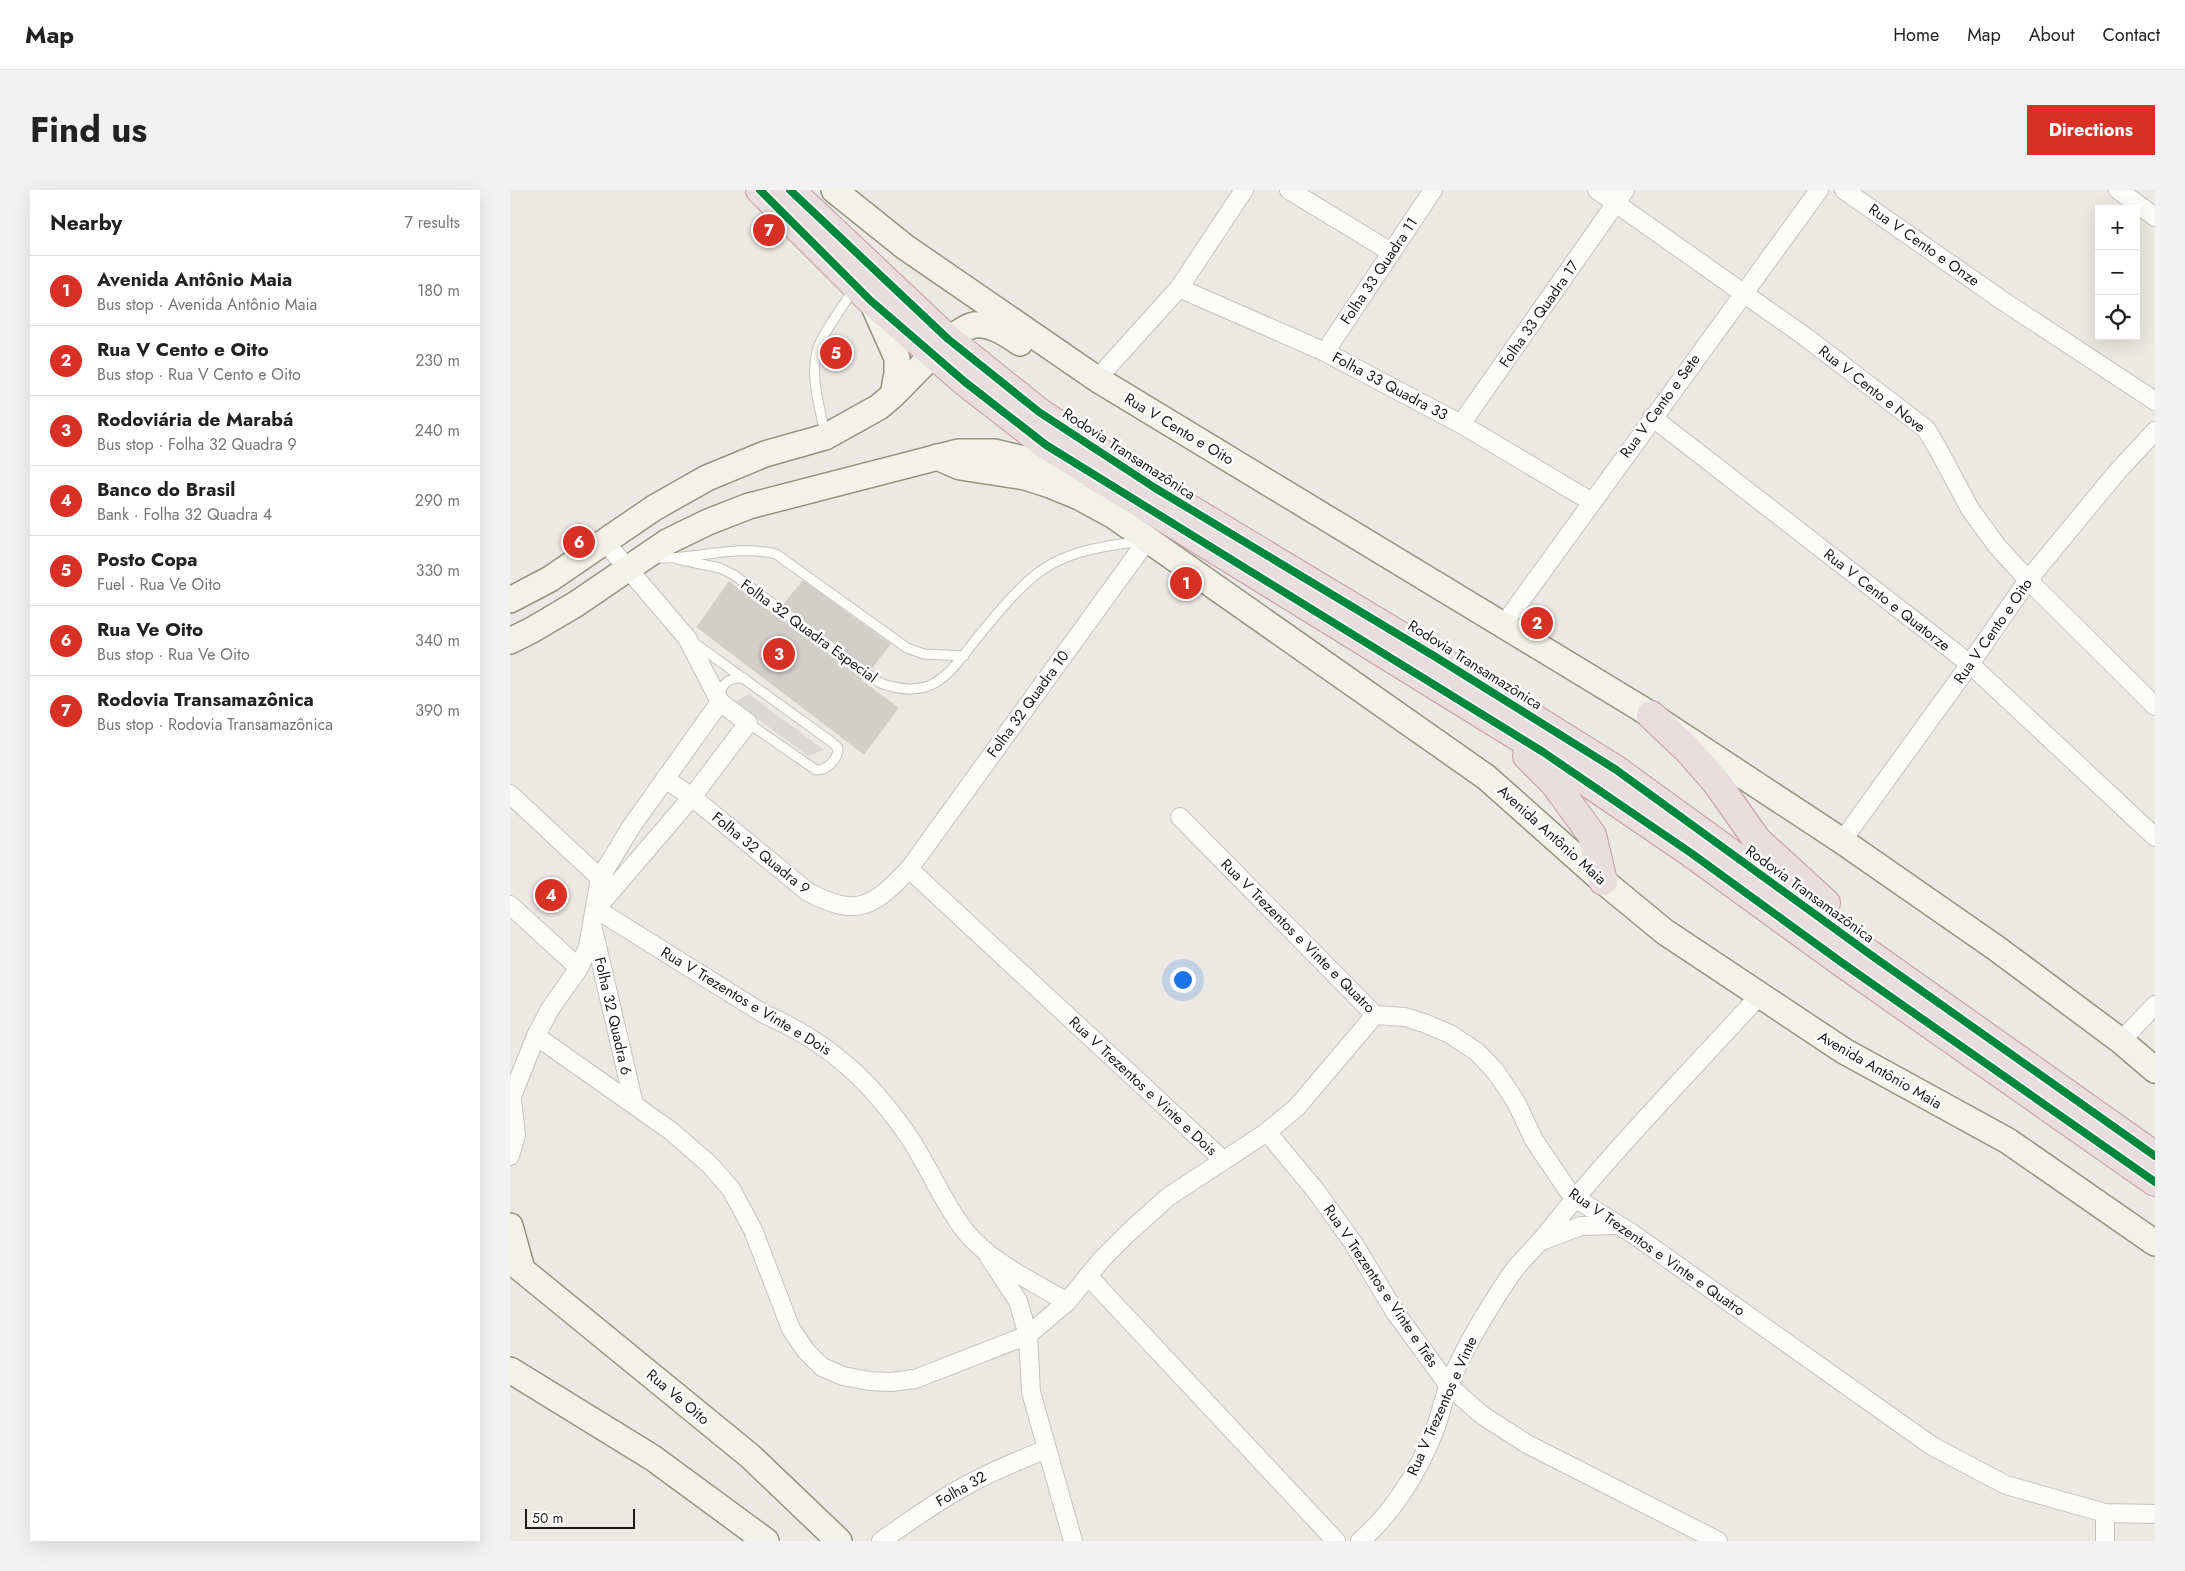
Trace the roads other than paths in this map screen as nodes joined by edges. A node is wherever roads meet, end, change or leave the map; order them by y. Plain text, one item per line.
1 (760, 190) edge
2 (790, 190) edge
3 (834, 190) edge
4 (1244, 190) edge
5 (1290, 190) edge
6 (1433, 190) edge
7 (1597, 190) edge
8 (1819, 190) edge
9 (1844, 190) edge
10 (2118, 190) edge
11 (1621, 197) edge
12 (2155, 217) edge
13 (1390, 252) junction
14 (1179, 288) junction
15 (1743, 292) junction
16 (863, 293) junction
17 (941, 347) junction
18 (1325, 352) junction
19 (1097, 379) junction
20 (893, 395) junction
21 (2155, 401) edge
22 (1652, 417) junction
23 (1461, 424) junction
24 (2155, 431) edge
25 (825, 437) junction
26 (937, 456) junction
27 (1092, 476) junction
28 (1592, 502) junction
29 (1148, 539) junction
30 (606, 542) junction
31 (676, 559) junction
32 (635, 563) junction
33 (2028, 580) junction
34 (510, 600) edge
35 (1504, 624) junction
36 (686, 638) junction
37 (510, 641) edge
38 (964, 656) junction
39 (1970, 664) junction
40 (744, 678) junction
41 (720, 702) junction
42 (1465, 704) junction
43 (2155, 706) edge
44 (1651, 715) junction
45 (748, 723) junction
46 (665, 779) junction
47 (510, 794) edge
48 (692, 797) junction
49 (1180, 817) dead end
50 (2155, 837) edge
51 (1842, 841) junction
52 (909, 869) junction
53 (1603, 881) junction
54 (607, 883) junction
55 (510, 905) edge
56 (596, 909) junction
57 (592, 928) junction
58 (1871, 955) junction
59 (579, 968) junction
60 (1759, 996) junction
61 (2155, 1005) edge
62 (1375, 1015) junction
63 (536, 1036) junction
64 (2121, 1041) junction
65 (2155, 1070) edge
66 (512, 1090) edge
67 (634, 1104) junction
68 (1267, 1132) junction
69 (510, 1156) edge
70 (2155, 1156) edge
71 (1223, 1160) junction
72 (2155, 1182) edge
73 (1575, 1198) junction
74 (1617, 1225) junction
75 (510, 1226) edge
76 (1541, 1241) junction
77 (2155, 1243) edge
78 (987, 1254) junction
79 (516, 1264) edge
80 (1088, 1276) junction
81 (1067, 1302) junction
82 (1028, 1335) junction
83 (510, 1370) edge
84 (1449, 1386) junction
85 (1047, 1449) junction
86 (2105, 1513) junction
87 (2155, 1514) edge
88 (766, 1541) edge
89 (839, 1541) edge
90 (881, 1541) edge
91 (1073, 1541) edge
92 (1336, 1541) edge
93 (1360, 1541) edge
94 (1718, 1541) edge
95 (2105, 1541) edge

1 - 16 highway, Rodovia Transamazônica
2 - 17 highway, Rodovia Transamazônica
3 - 19 main road, Rua V Cento e Oito
4 - 14 street
5 - 13 street
6 - 13 street, Folha 33 Quadra 11
7 - 11 street, Rua V Cento e Nove
8 - 15 street, Rua V Cento e Sete
9 - 21 street, Rua V Cento e Onze
10 - 12 street
11 - 15 street, Rua V Cento e Nove
11 - 23 street, Folha 33 Quadra 17
13 - 18 street, Folha 33 Quadra 11
14 - 18 street, Folha 33 Quadra 33
14 - 19 street
15 - 22 street, Rua V Cento e Sete
15 - 33 street, Rua V Cento e Nove
16 - 17 highway, Rodovia Transamazônica
16 - 20 main road
16 - 25 lane
17 - 19 main road
17 - 20 main road
17 - 27 highway, Rodovia Transamazônica
17 - 58 highway, Rodovia Transamazônica
18 - 23 street, Folha 33 Quadra 33
19 - 35 main road, Rua V Cento e Oito
20 - 25 main road
22 - 28 street, Rua V Cento e Sete
22 - 39 street, Rua V Cento e Quatorze
23 - 28 street, Folha 33 Quadra 33
24 - 33 street, Rua V Cento e Oito
25 - 30 main road
26 - 27 main road
26 - 29 main road, Avenida Antônio Maia
26 - 32 main road
27 - 42 highway, Rodovia Transamazônica
28 - 35 street, Rua V Cento e Sete
29 - 38 lane, Folha 32 Quadra Especial
29 - 52 street, Folha 32 Quadra 10
29 - 53 main road, Avenida Antônio Maia
30 - 32 street
30 - 34 main road
31 - 32 lane, Folha 32 Quadra Especial
31 - 38 lane, Folha 32 Quadra Especial
31 - 38 lane, Folha 32 Quadra Especial
32 - 36 street
32 - 37 main road
33 - 39 street, Rua V Cento e Oito
33 - 43 street, Rua V Cento e Nove
35 - 44 main road, Rua V Cento e Oito
36 - 40 lane
36 - 41 street
39 - 50 street, Rua V Cento e Quatorze
39 - 51 street, Rua V Cento e Oito
40 - 41 lane
40 - 45 lane
41 - 45 street
41 - 46 street
42 - 53 highway
42 - 72 highway, Rodovia Transamazônica
44 - 51 main road, Rua V Cento e Oito
44 - 58 highway
45 - 48 street
46 - 48 street, Folha 32 Quadra 9
46 - 54 street
47 - 54 street
48 - 52 street, Folha 32 Quadra 9
48 - 54 street
49 - 62 street, Rua V Trezentos e Vinte e Quatro
51 - 64 main road, Rua V Cento e Oito
52 - 71 street, Rua V Trezentos e Vinte e Dois
53 - 60 main road, Avenida Antônio Maia
54 - 56 street
55 - 59 street
56 - 57 street
56 - 78 street, Rua V Trezentos e Vinte e Dois
57 - 59 street
57 - 67 street, Folha 32 Quadra 6
58 - 70 highway, Rodovia Transamazônica
59 - 63 street
60 - 73 street, Rua V Trezentos e Vinte
60 - 77 main road, Avenida Antônio Maia
61 - 64 street
62 - 68 street
62 - 73 street, Rua V Trezentos e Vinte e Quatro
63 - 66 street
63 - 67 street
64 - 65 main road, Rua V Cento e Oito
66 - 69 street
67 - 82 street
68 - 71 street
68 - 84 street, Rua V Trezentos e Vinte e Três
71 - 80 street
73 - 74 street, Rua V Trezentos e Vinte e Quatro
73 - 76 street, Rua V Trezentos e Vinte
74 - 76 street
74 - 86 street, Rua V Trezentos e Vinte e Quatro
75 - 79 main road
76 - 84 street, Rua V Trezentos e Vinte
78 - 81 street, Rua V Trezentos e Vinte e Dois
78 - 82 street, Rua V Trezentos e Vinte e Dois
79 - 89 main road, Rua Ve Oito
80 - 81 street
80 - 92 street
81 - 82 street
82 - 85 street, Rua V Trezentos e Vinte e Dois
83 - 88 main road
84 - 93 street, Rua V Trezentos e Vinte
84 - 94 street, Rua V Trezentos e Vinte e Três
85 - 90 street, Folha 32
85 - 91 street, Rua V Trezentos e Vinte e Dois
86 - 87 street, Rua V Trezentos e Vinte e Quatro
86 - 95 street

